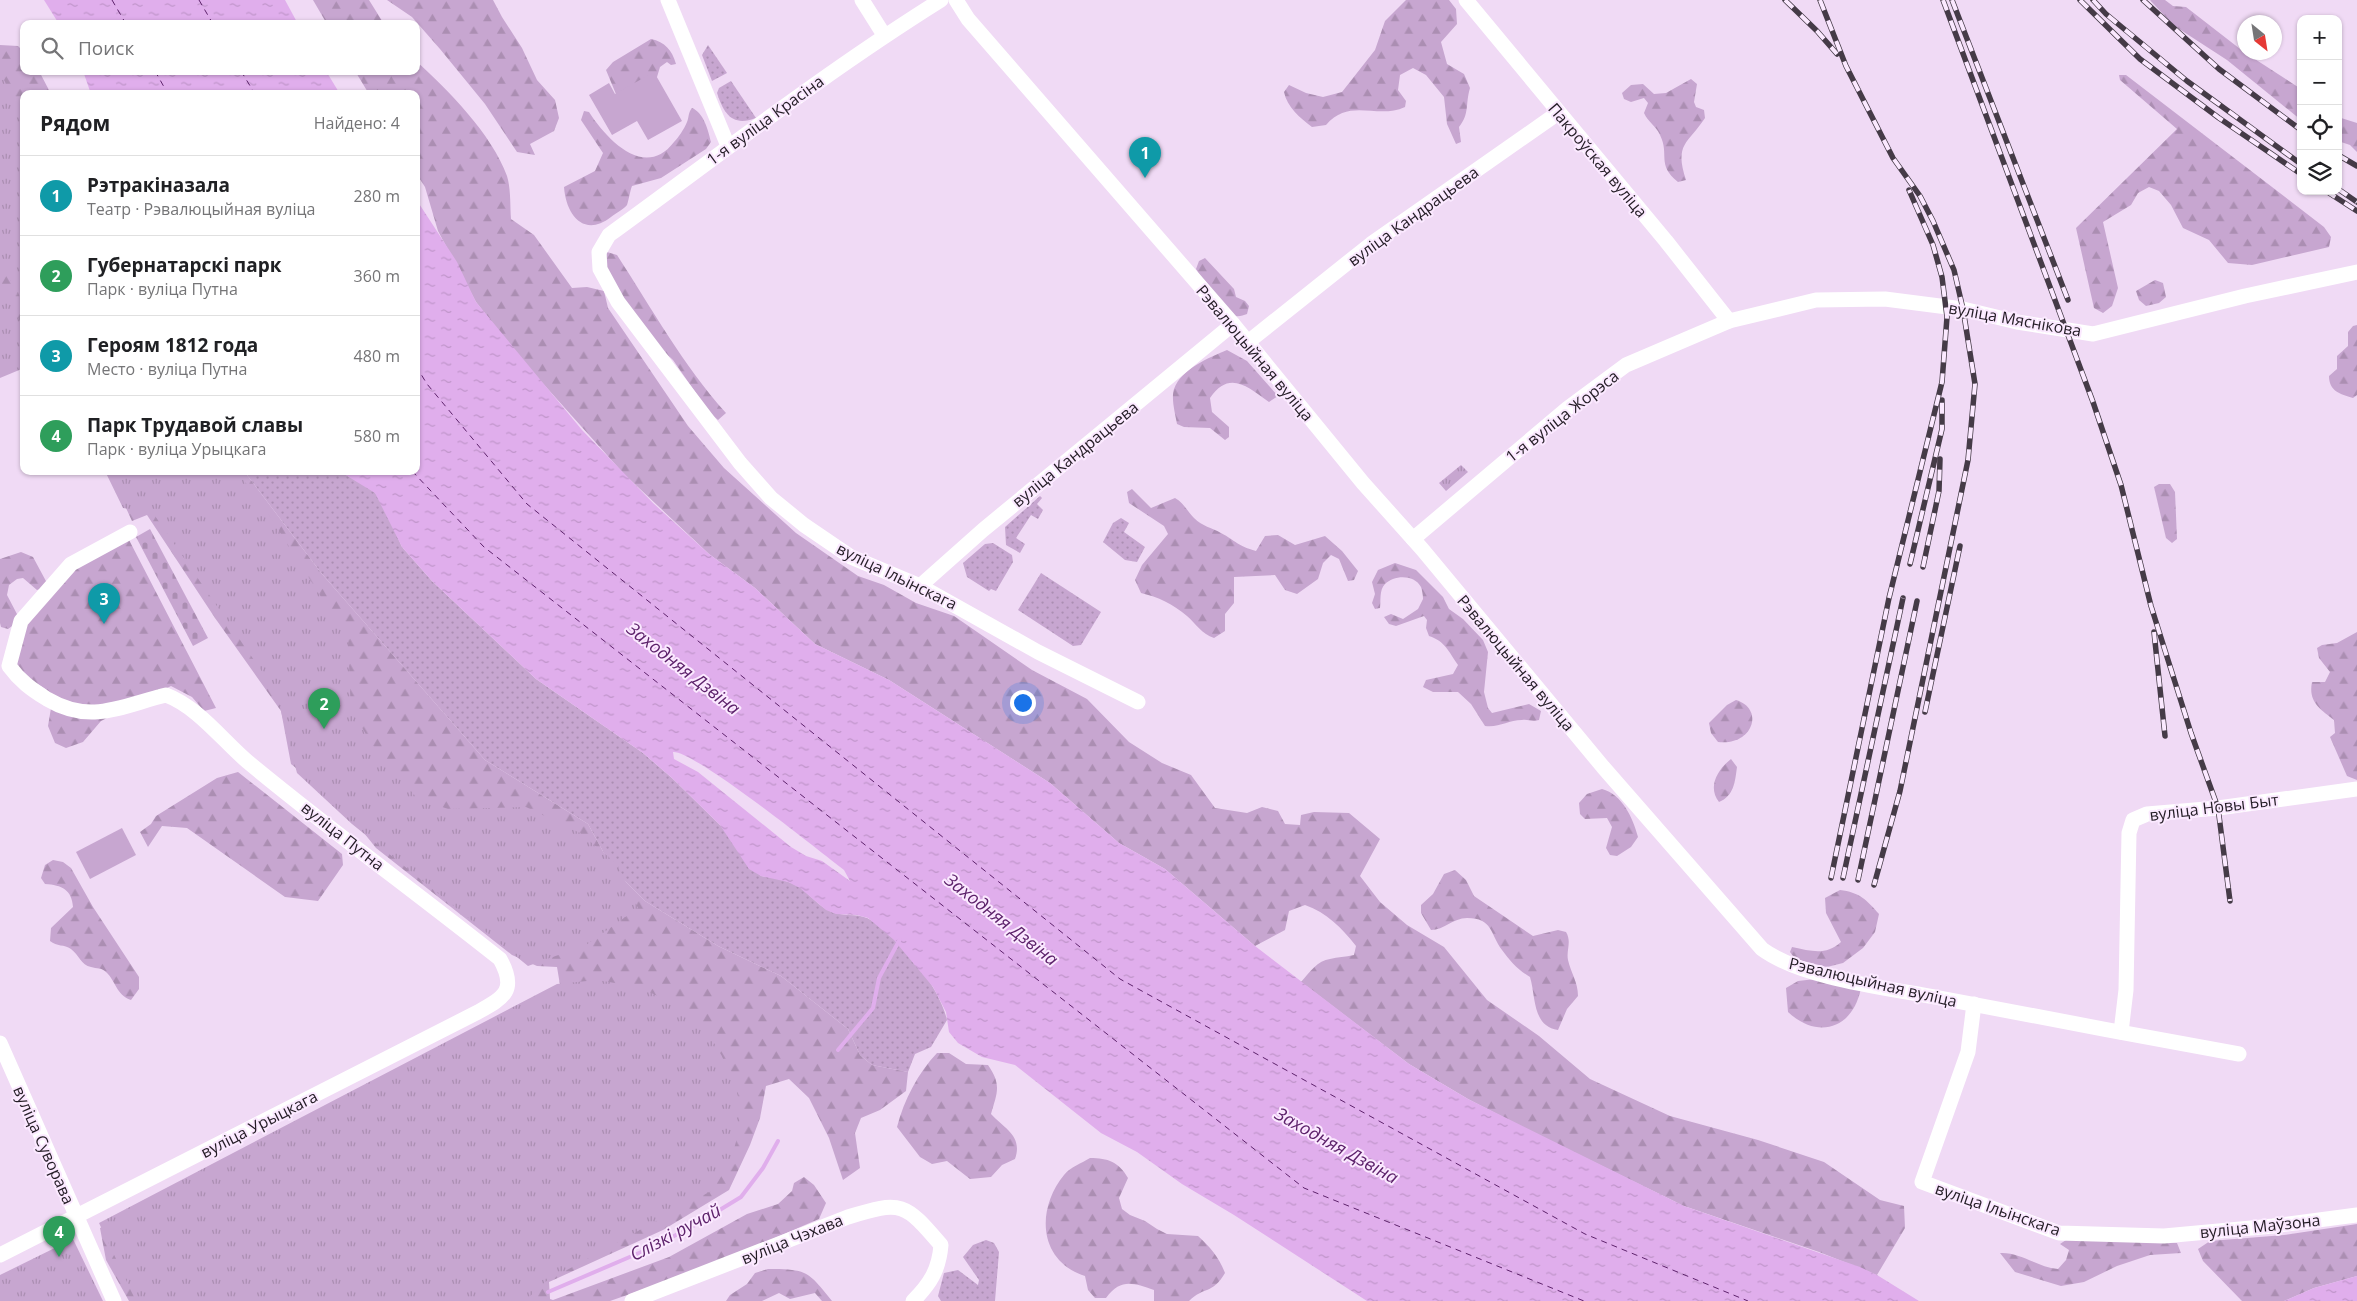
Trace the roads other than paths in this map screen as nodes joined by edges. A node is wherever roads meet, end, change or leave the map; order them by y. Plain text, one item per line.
1 (668, 0) edge
2 (862, 0) edge
3 (941, 0) edge
4 (956, 0) edge
5 (1466, 0) edge
6 (884, 35) junction
7 (1558, 113) junction
8 (728, 146) junction
9 (599, 252) joint
10 (2357, 272) edge
11 (1729, 321) junction
12 (1232, 324) junction
13 (1248, 342) junction
14 (130, 532) dead end
15 (1413, 539) junction
16 (920, 586) junction
17 (5, 668) edge
18 (1138, 702) dead end
19 (2357, 789) edge
20 (508, 983) joint
21 (1974, 1004) junction
22 (2121, 1032) junction
23 (0, 1043) edge
24 (2239, 1054) dead end
25 (2357, 1215) edge
26 (76, 1217) junction
27 (2164, 1236) joint
28 (0, 1255) edge
29 (114, 1301) edge
30 (632, 1301) edge
31 (913, 1301) edge

1 - 8 street
2 - 6 street
3 - 6 street, 1-я вуліца Красіна
4 - 12 street, Рэвалюцыйная вуліца
5 - 7 street, Пакроўская вуліца
6 - 8 street, 1-я вуліца Красіна
7 - 11 street, Пакроўская вуліца
7 - 13 street, вуліца Кандрацьева
8 - 9 street, 1-я вуліца Красіна
9 - 16 street, вуліца Ільінскага
10 - 11 street, вуліца Мяснікова
11 - 15 street, 1-я вуліца Жорэса
12 - 13 street, Рэвалюцыйная вуліца
12 - 16 street, вуліца Кандрацьева
13 - 15 street, Рэвалюцыйная вуліца
14 - 17 street
15 - 21 street, Рэвалюцыйная вуліца
16 - 18 street, вуліца Ільінскага
17 - 20 street, вуліца Путна
19 - 22 street, вуліца Новы Быт
20 - 26 street, вуліца Урыцкага
21 - 22 street, Рэвалюцыйная вуліца
21 - 27 street, вуліца Ільінскага
22 - 24 street, Рэвалюцыйная вуліца
23 - 26 street, вуліца Суворава
25 - 27 street, вуліца Маўзона
26 - 28 street, вуліца Урыцкага
26 - 29 street, вуліца Суворава
30 - 31 street, вуліца Чэхава

